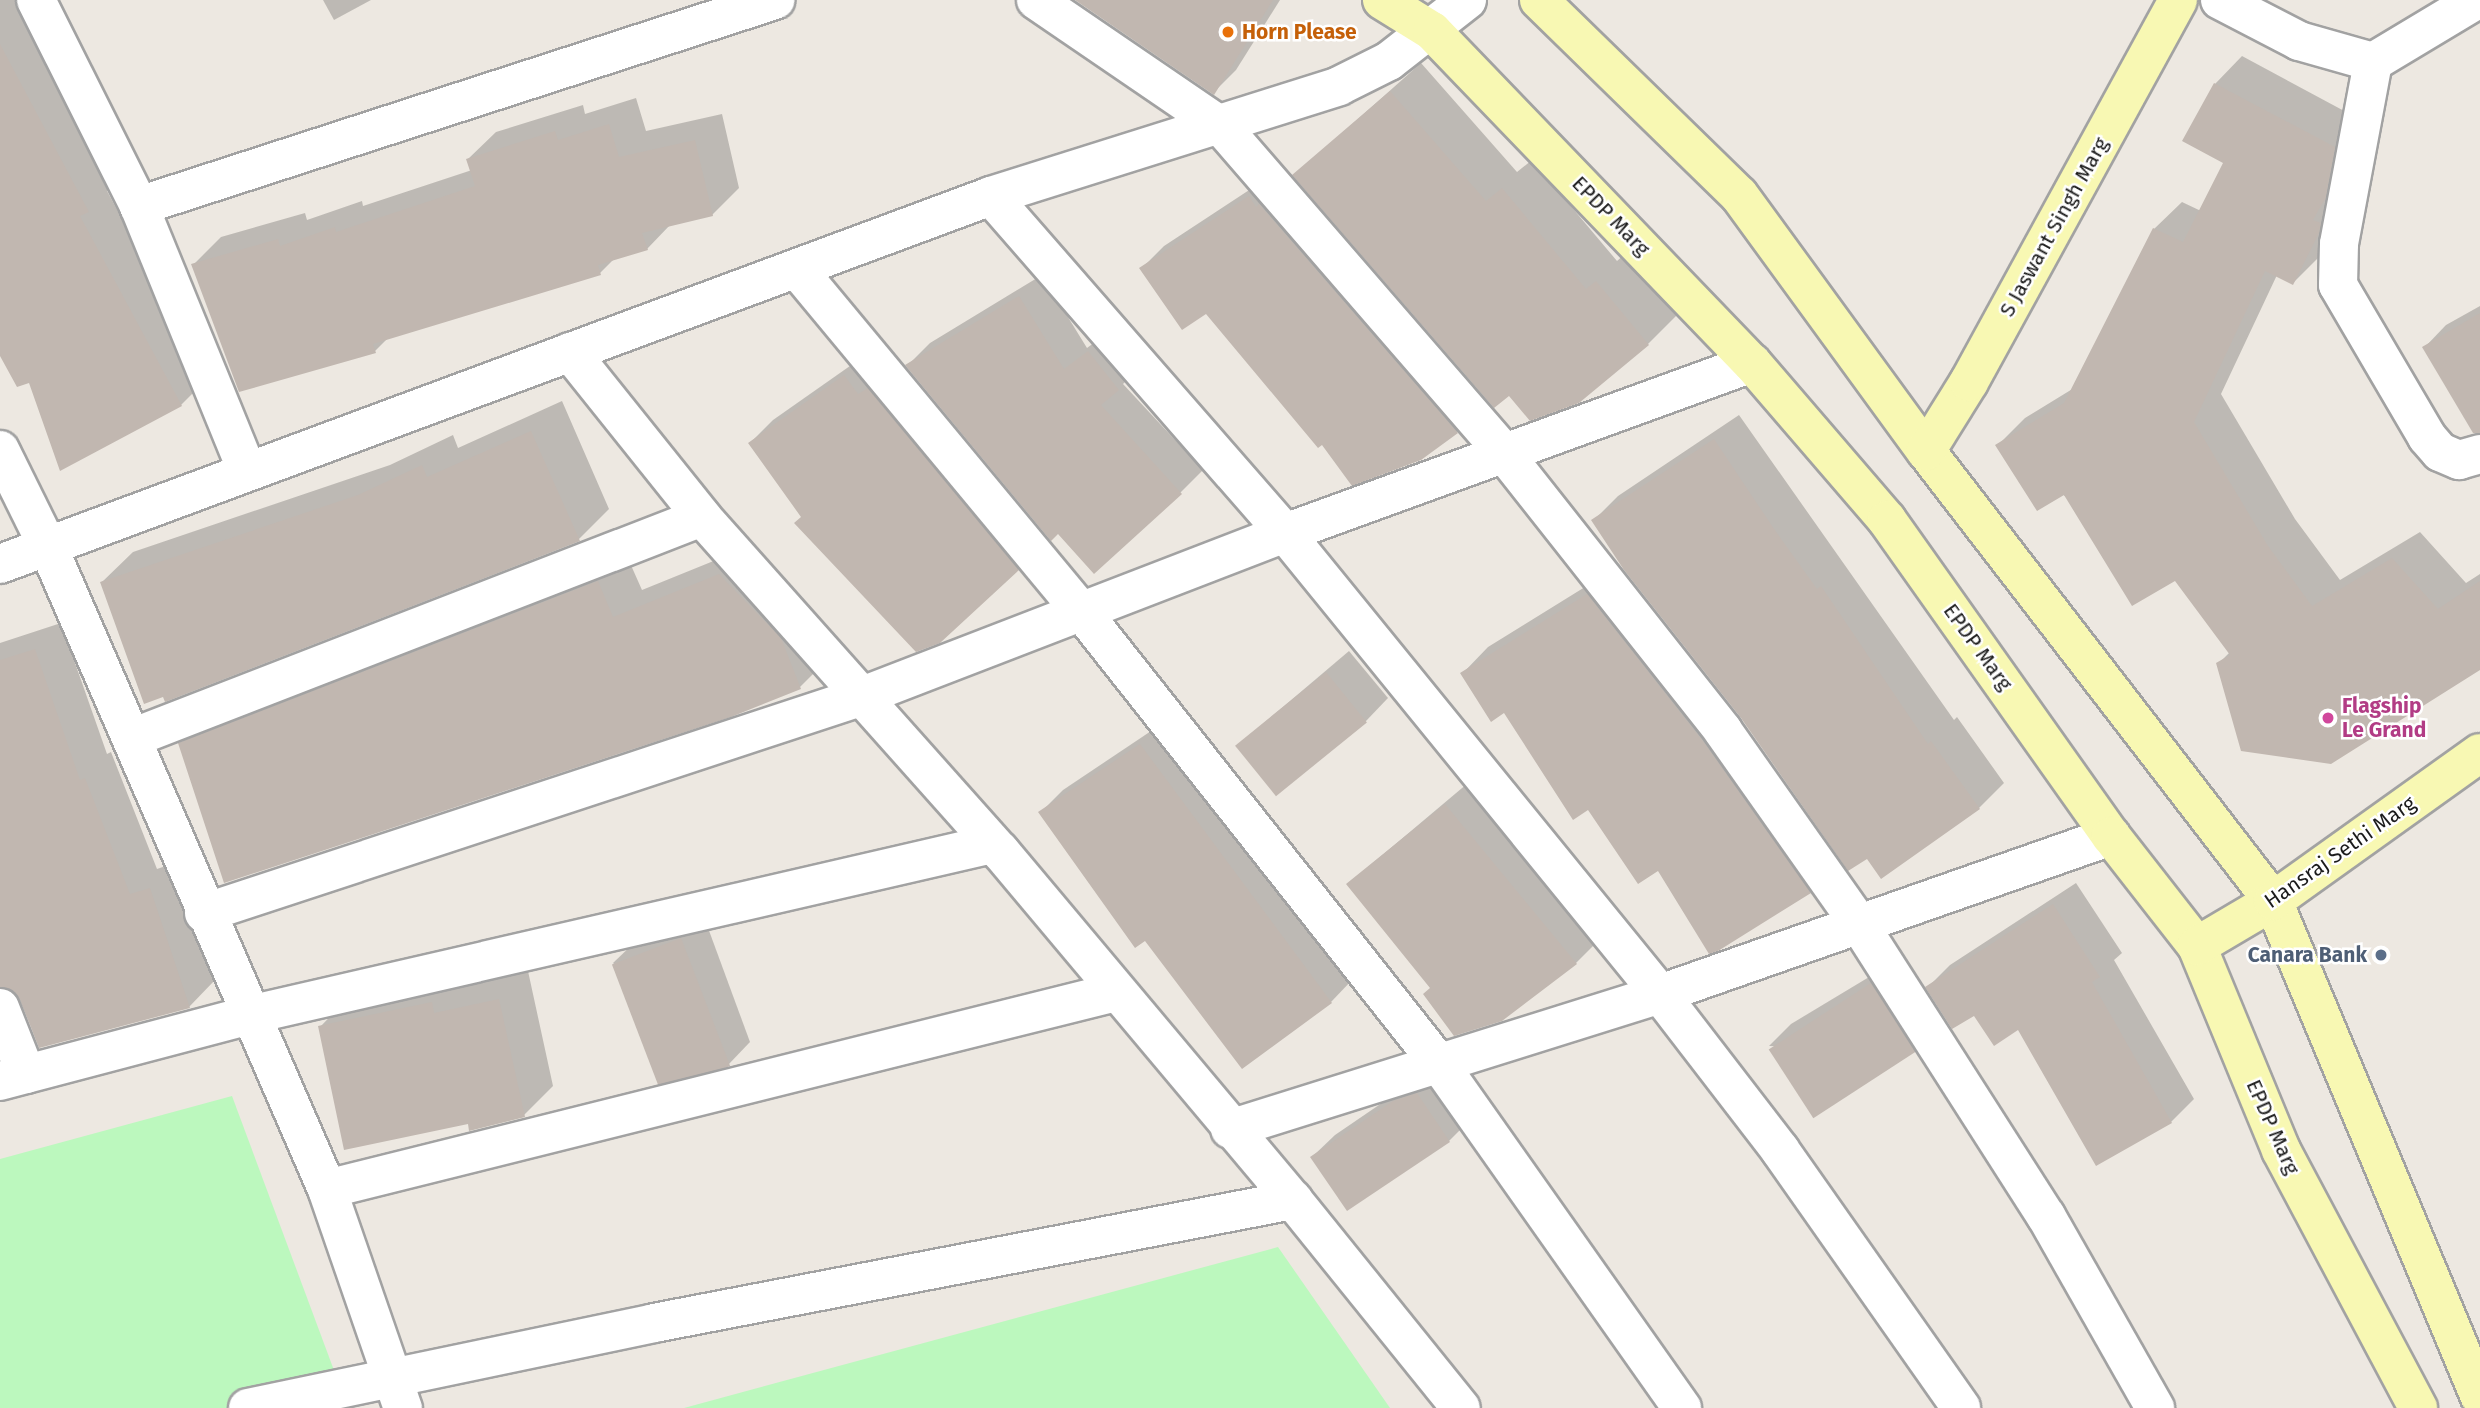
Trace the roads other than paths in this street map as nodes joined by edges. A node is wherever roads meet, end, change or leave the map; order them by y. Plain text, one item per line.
1 (36, 0) edge
2 (775, 0) edge
3 (1036, 0) edge
4 (1382, 0) edge
5 (1467, 0) edge
6 (1539, 0) edge
7 (2178, 0) edge
8 (2220, 0) edge
9 (2476, 0) edge
10 (1432, 31) junction
11 (2373, 62) junction
12 (1221, 126) junction
13 (991, 196) junction
14 (139, 206) junction
15 (797, 268) junction
16 (570, 352) junction
17 (1752, 363) junction
18 (0, 450) edge
19 (1926, 451) junction
20 (1503, 452) junction
21 (2480, 454) edge
22 (247, 470) junction
23 (702, 517) junction
24 (1285, 533) junction
25 (49, 549) junction
26 (0, 564) edge
27 (1082, 612) junction
28 (860, 697) junction
29 (132, 738) junction
30 (2480, 753) edge
31 (2111, 836) junction
32 (992, 844) junction
33 (2273, 901) junction
34 (204, 913) junction
35 (1859, 924) junction
36 (2197, 946) junction
37 (1116, 992) junction
38 (1660, 994) junction
39 (0, 1008) edge
40 (249, 1015) junction
41 (1440, 1065) junction
42 (13, 1077) edge
43 (1230, 1129) junction
44 (327, 1189) junction
45 (1293, 1200) junction
46 (397, 1393) edge
47 (2480, 1397) edge
48 (2480, 1407) edge
49 (248, 1408) edge
50 (1461, 1408) edge
51 (1682, 1408) edge
52 (1961, 1408) edge
53 (2155, 1408) edge
54 (2418, 1408) edge
55 (2472, 1408) edge

1 - 14 street
2 - 14 street
3 - 12 street
4 - 10 main road, EPDP Marg
5 - 10 street
6 - 19 main road
7 - 19 main road, S Jaswant Singh Marg
8 - 11 street
9 - 11 street
10 - 12 street
10 - 17 main road, EPDP Marg
11 - 21 street
12 - 13 street
12 - 20 street
13 - 15 street
13 - 24 street
14 - 22 street
15 - 16 street
15 - 27 street
16 - 22 street
16 - 23 street
17 - 20 street
17 - 31 main road, EPDP Marg
18 - 25 street
19 - 33 main road
20 - 24 street
20 - 35 street
22 - 25 street
23 - 28 street
23 - 29 street
24 - 27 street
24 - 38 street
25 - 26 street
25 - 29 street
27 - 28 street
27 - 41 street
28 - 32 street
28 - 34 street
29 - 34 street
30 - 33 main road, Hansraj Sethi Marg
31 - 35 street
31 - 36 main road, EPDP Marg
32 - 37 street
32 - 40 street
33 - 36 main road, Hansraj Sethi Marg
33 - 47 main road
34 - 40 street
35 - 38 street
35 - 53 street
36 - 54 main road, EPDP Marg
37 - 43 street
37 - 44 street
38 - 41 street
38 - 52 street
39 - 42 street
40 - 42 street
40 - 44 street
41 - 43 street
41 - 51 street
43 - 45 street
44 - 46 street
45 - 46 street
45 - 50 street
46 - 49 street
48 - 55 street

